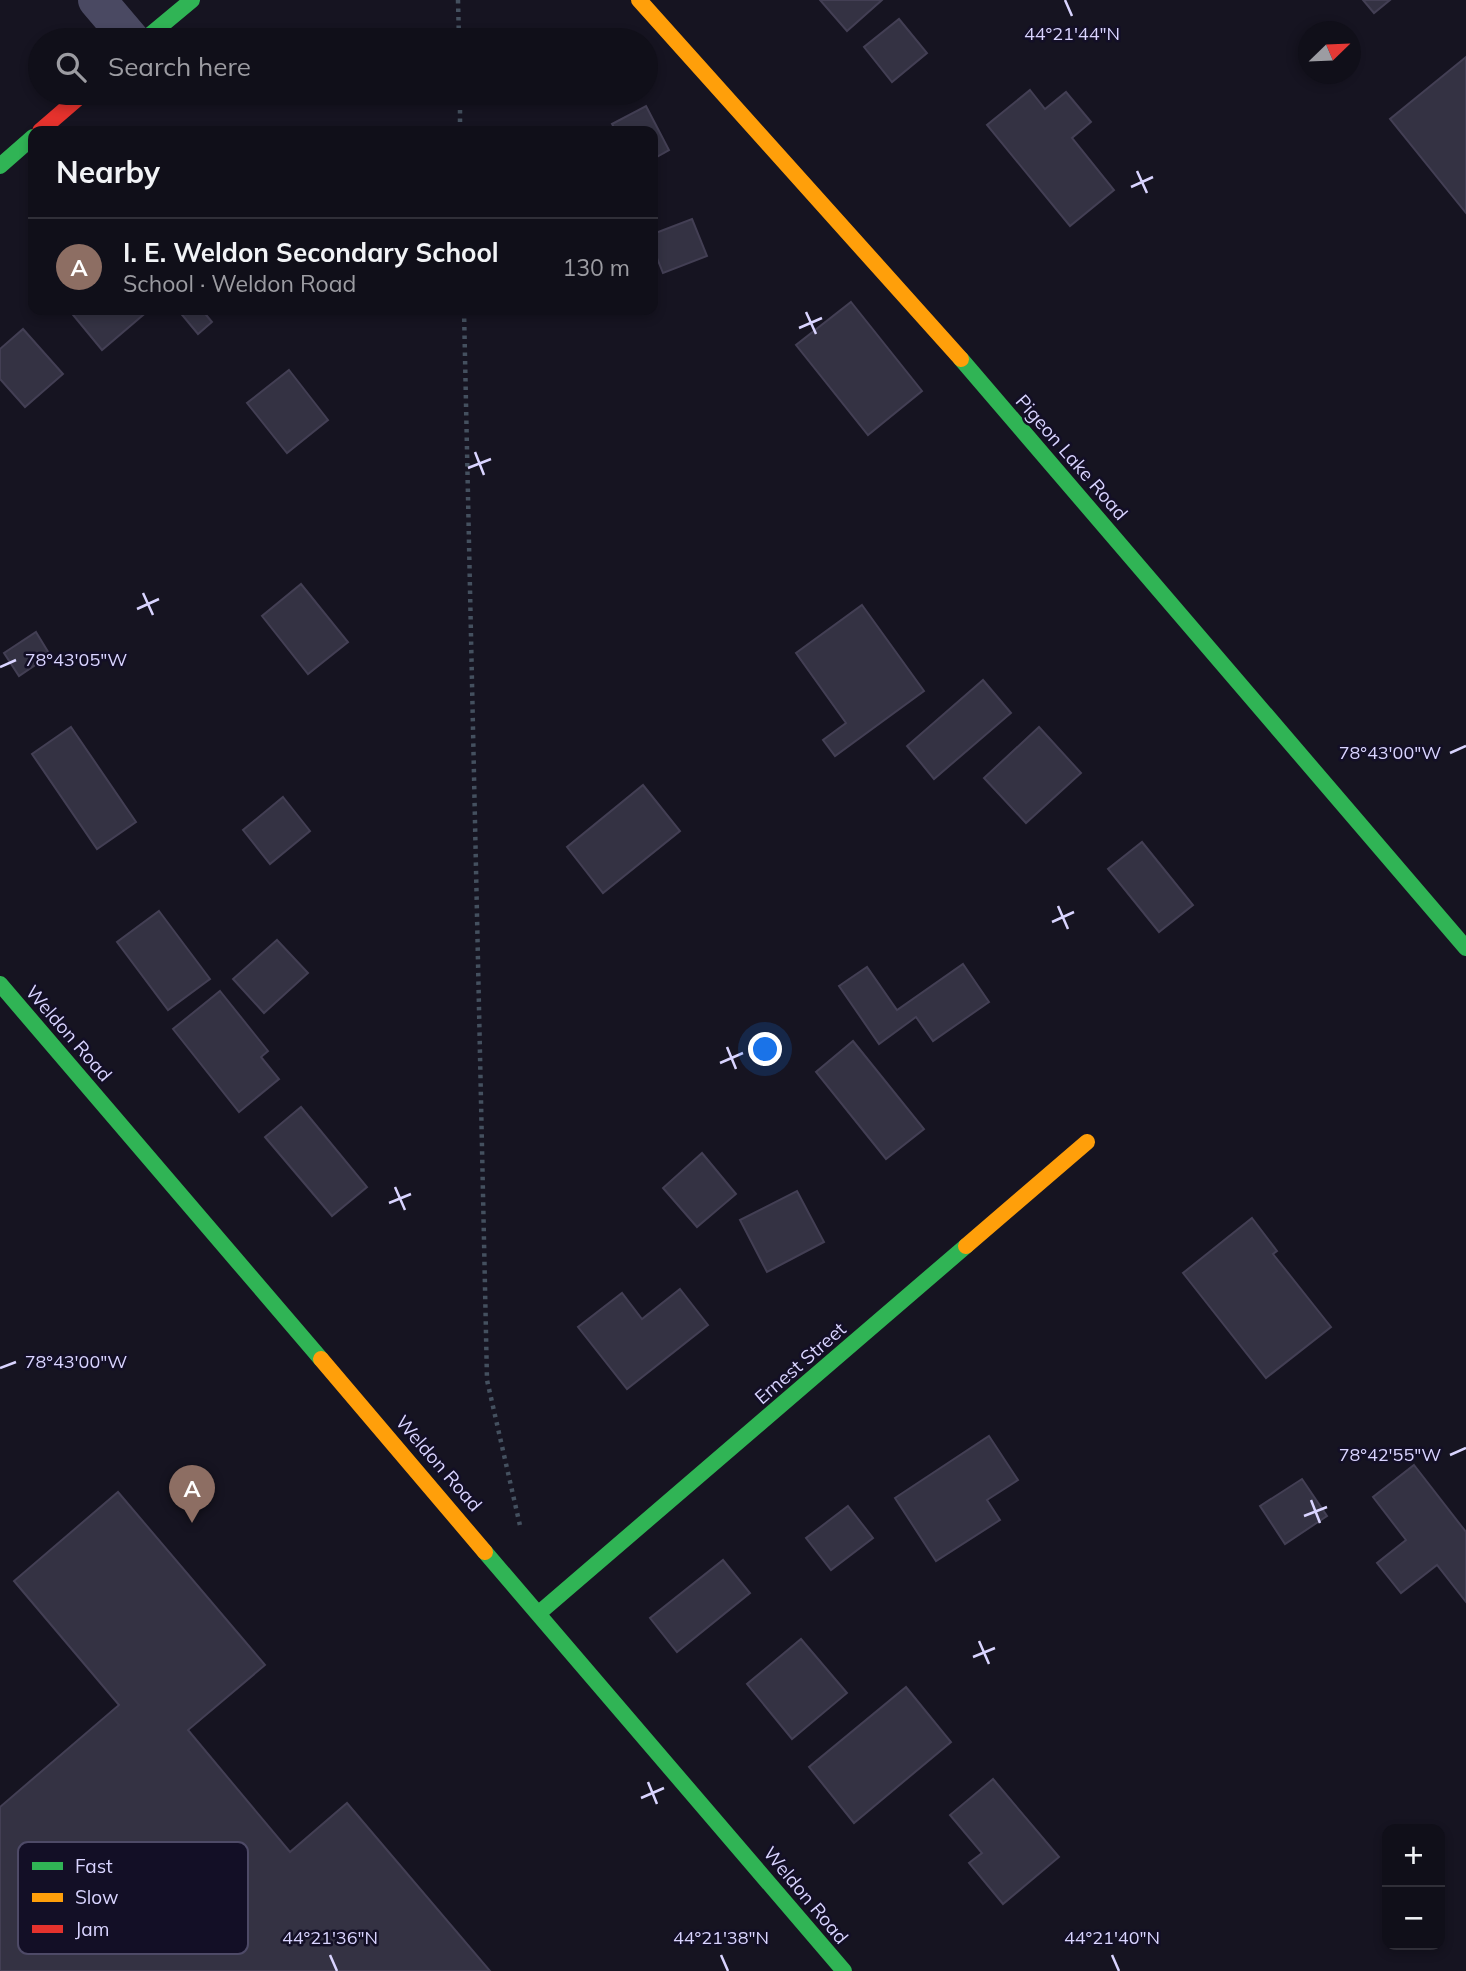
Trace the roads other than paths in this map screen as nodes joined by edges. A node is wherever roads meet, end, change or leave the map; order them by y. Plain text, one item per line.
1 (97, 0) edge
2 (192, 0) edge
3 (639, 0) edge
4 (121, 28) edge
5 (158, 28) edge
6 (70, 105) edge
7 (46, 126) edge
8 (28, 141) edge
9 (0, 166) edge
10 (1466, 948) edge
11 (0, 984) edge
12 (1087, 1142) dead end
13 (539, 1613) junction
14 (844, 1971) edge

1 - 4 street
2 - 5 street
3 - 10 street, Pigeon Lake Road
6 - 7 street
8 - 9 street
11 - 13 street, Weldon Road
12 - 13 street, Ernest Street
13 - 14 street, Weldon Road

